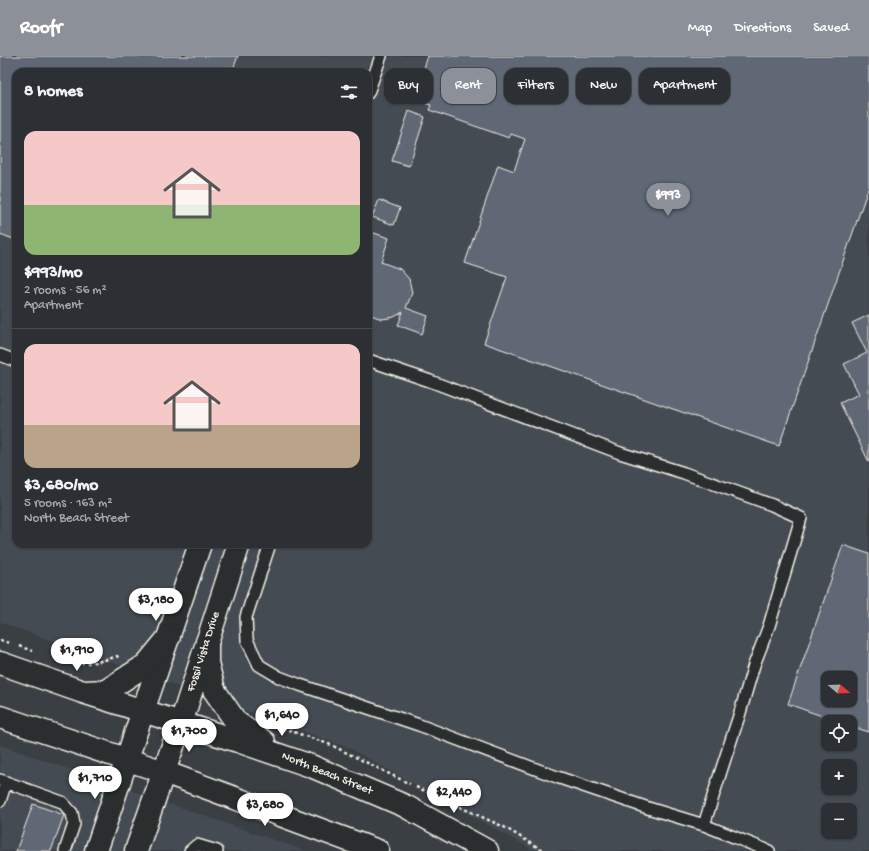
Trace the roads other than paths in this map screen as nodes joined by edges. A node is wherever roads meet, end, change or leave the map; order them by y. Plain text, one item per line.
1 (381, 56) edge
2 (372, 82) edge
3 (0, 356) edge
4 (12, 360) edge
5 (372, 361) edge
6 (199, 548) edge
7 (238, 548) edge
8 (269, 548) edge
9 (168, 637) junction
10 (207, 642) junction
11 (0, 663) edge
12 (83, 692) junction
13 (143, 711) junction
14 (0, 717) edge
15 (181, 723) junction
16 (285, 756) junction
17 (126, 760) junction
18 (164, 772) junction
19 (3, 781) edge
20 (0, 801) edge
21 (704, 825) junction
22 (65, 851) edge
23 (96, 851) edge
24 (136, 851) edge
25 (190, 851) edge
26 (217, 851) edge
27 (378, 851) edge
28 (487, 851) edge
29 (769, 851) edge

1 - 2 lane
3 - 4 lane
5 - 21 lane
6 - 9 main road
7 - 10 main road, Fossil Vista Drive
8 - 21 lane
9 - 12 main road
9 - 13 main road
10 - 15 main road, Fossil Vista Drive
10 - 16 main road
11 - 12 main road, North Beach Street
12 - 13 main road, North Beach Street
13 - 15 main road, North Beach Street
13 - 17 main road
14 - 17 main road
15 - 16 main road, North Beach Street
15 - 18 main road, Fossil Vista Drive
16 - 28 main road, North Beach Street
17 - 18 main road
17 - 23 main road
18 - 24 main road, Fossil Vista Drive
18 - 27 main road
19 - 20 lane
19 - 22 lane
21 - 29 lane
25 - 26 lane

